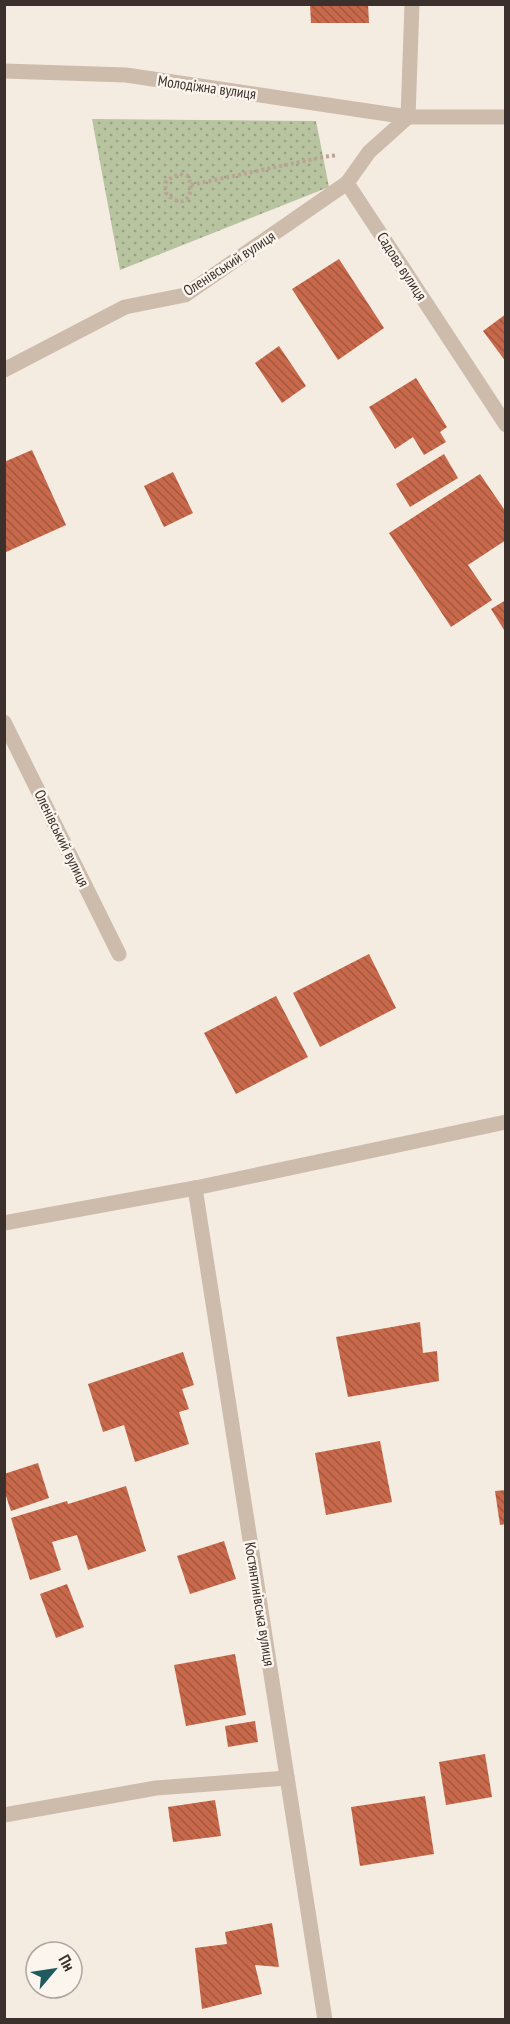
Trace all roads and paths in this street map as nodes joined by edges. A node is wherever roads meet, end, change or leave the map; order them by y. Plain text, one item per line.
1 (412, 4) edge
2 (4, 71) edge
3 (408, 117) junction
4 (506, 117) edge
5 (369, 152) junction
6 (347, 183) junction
7 (191, 185) junction
8 (4, 370) edge
9 (506, 425) edge
10 (4, 722) edge
11 (119, 954) dead end
12 (506, 1122) edge
13 (195, 1188) junction
14 (4, 1223) edge
15 (287, 1778) junction
16 (4, 1815) edge
17 (325, 2019) edge

1 - 3 street
2 - 3 street, Молодіжна вулиця
3 - 4 street, Молодіжна вулиця
3 - 5 street
5 - 6 street
5 - 7 path
6 - 8 street, Оленівський вулиця
6 - 9 street, Садова вулиця
7 - 7 path
10 - 11 street, Оленівський вулиця
12 - 13 street
13 - 14 street
13 - 15 street, Костянтинівська вулиця
15 - 16 street
15 - 17 street, Костянтинівська вулиця

